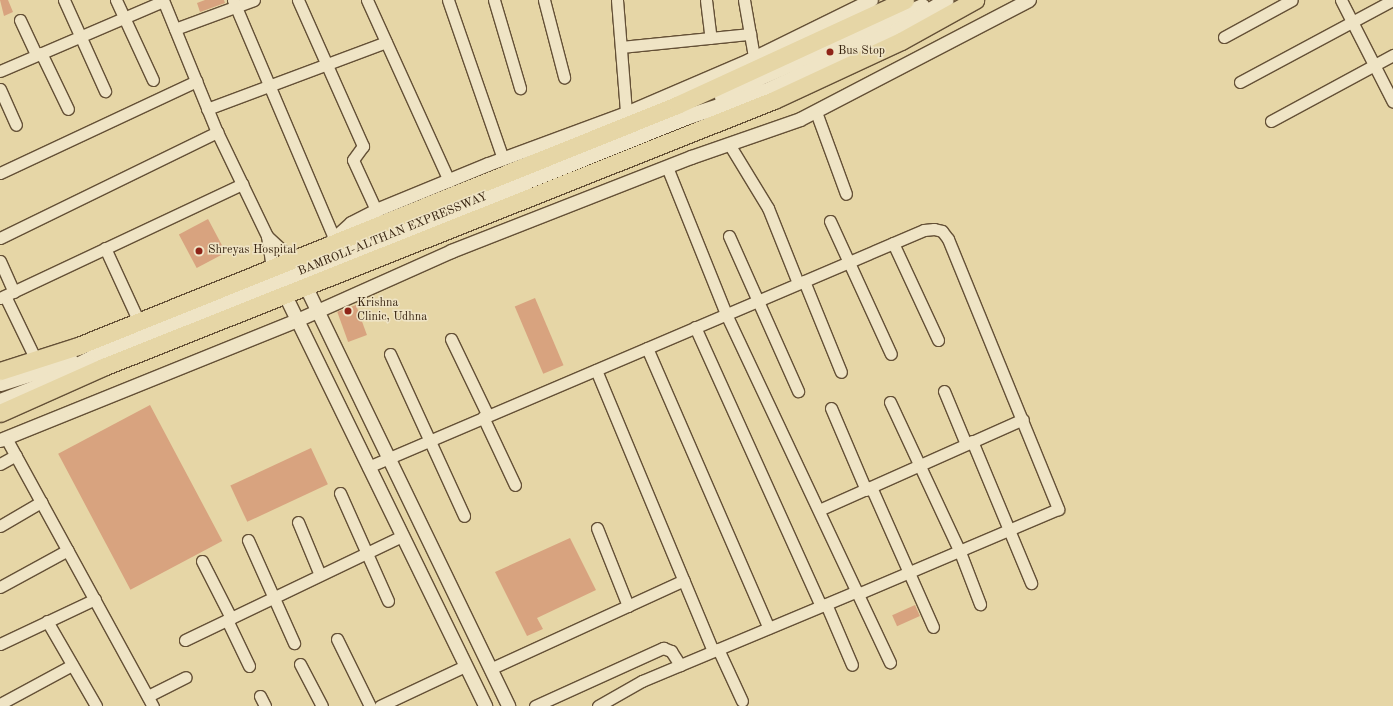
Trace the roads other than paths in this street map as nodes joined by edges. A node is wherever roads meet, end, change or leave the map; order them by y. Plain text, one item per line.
1 (64, 0) edge
2 (116, 0) edge
3 (163, 0) edge
4 (254, 0) edge
5 (298, 0) edge
6 (367, 0) edge
7 (448, 0) edge
8 (494, 0) edge
9 (544, 0) edge
10 (618, 0) edge
11 (706, 0) edge
12 (744, 0) edge
13 (872, 0) edge
14 (905, 0) edge
15 (938, 0) edge
16 (946, 0) edge
17 (974, 0) edge
18 (1029, 0) edge
19 (1292, 0) edge
20 (1341, 0) edge
21 (1393, 0) edge
22 (235, 3) edge
23 (124, 18) junction
24 (20, 20) dead end
25 (1352, 22) junction
26 (175, 29) junction
27 (750, 34) junction
28 (80, 36) junction
29 (1224, 37) dead end
30 (711, 38) junction
31 (386, 42) junction
32 (621, 46) junction
33 (38, 54) junction
34 (1393, 55) edge
35 (754, 57) junction
36 (1375, 64) junction
37 (327, 65) junction
38 (0, 71) edge
39 (564, 77) dead end
40 (153, 80) dead end
41 (196, 80) junction
42 (1240, 82) dead end
43 (270, 87) junction
44 (520, 88) dead end
45 (0, 89) edge
46 (105, 91) dead end
47 (687, 94) junction
48 (1393, 102) edge
49 (68, 109) dead end
50 (208, 109) junction
51 (816, 112) junction
52 (626, 113) junction
53 (688, 116) junction
54 (1271, 121) dead end
55 (16, 125) dead end
56 (217, 132) junction
57 (729, 144) junction
58 (503, 159) junction
59 (667, 167) junction
60 (0, 173) edge
61 (449, 181) junction
62 (242, 184) junction
63 (846, 194) dead end
64 (376, 210) junction
65 (830, 221) dead end
66 (267, 236) junction
67 (729, 236) dead end
68 (0, 238) edge
69 (329, 243) junction
70 (893, 243) junction
71 (105, 248) junction
72 (0, 261) edge
73 (848, 262) junction
74 (300, 273) junction
75 (279, 282) junction
76 (801, 282) junction
77 (6, 295) edge
78 (756, 301) junction
79 (318, 311) junction
80 (726, 314) junction
81 (297, 320) junction
82 (139, 322) junction
83 (695, 327) junction
84 (451, 339) dead end
85 (938, 340) dead end
86 (647, 348) junction
87 (98, 354) junction
88 (390, 354) dead end
89 (892, 354) dead end
90 (35, 358) junction
91 (596, 370) junction
92 (0, 371) edge
93 (840, 372) dead end
94 (0, 384) edge
95 (798, 391) dead end
96 (944, 391) dead end
97 (0, 401) edge
98 (890, 402) dead end
99 (831, 408) dead end
100 (0, 413) edge
101 (486, 416) junction
102 (1023, 419) junction
103 (3, 439) edge
104 (427, 442) junction
105 (969, 442) junction
106 (16, 456) junction
107 (390, 457) junction
108 (0, 464) edge
109 (920, 465) junction
110 (368, 467) junction
111 (515, 485) dead end
112 (868, 488) junction
113 (340, 493) dead end
114 (41, 502) junction
115 (819, 510) junction
116 (464, 516) dead end
117 (298, 522) dead end
118 (0, 526) edge
119 (597, 528) dead end
120 (1009, 529) junction
121 (402, 536) junction
122 (248, 540) dead end
123 (68, 550) junction
124 (960, 552) junction
125 (366, 553) junction
126 (202, 561) dead end
127 (909, 573) junction
128 (320, 575) junction
129 (684, 580) junction
130 (1031, 583) dead end
131 (0, 587) edge
132 (858, 592) junction
133 (273, 598) junction
134 (95, 599) junction
135 (388, 601) dead end
136 (980, 604) dead end
137 (823, 605) junction
138 (628, 606) junction
139 (229, 619) junction
140 (48, 622) junction
141 (933, 627) dead end
142 (769, 628) junction
143 (336, 638) dead end
144 (185, 640) dead end
145 (294, 643) dead end
146 (0, 644) edge
147 (716, 650) junction
148 (890, 662) dead end
149 (300, 664) dead end
150 (72, 665) junction
151 (680, 665) junction
152 (852, 665) dead end
153 (249, 666) dead end
154 (465, 666) junction
155 (490, 669) junction
156 (186, 677) dead end
157 (148, 696) junction
158 (742, 701) dead end
159 (610, 703) edge
160 (0, 704) edge
161 (96, 706) edge
162 (153, 706) edge
163 (322, 706) edge
164 (370, 706) edge
165 (380, 706) edge
166 (485, 706) edge
167 (507, 706) edge
168 (535, 706) edge
169 (598, 706) edge

1 - 28 street
2 - 23 street
3 - 23 street
3 - 26 street
4 - 22 street
5 - 37 street
6 - 31 street
7 - 58 street
8 - 44 street
9 - 39 street
10 - 32 street
11 - 30 street
12 - 27 street
13 - 35 street
14 - 47 main road
15 - 53 main road
16 - 53 main road
17 - 74 main road
18 - 51 street
19 - 29 street
20 - 25 street
21 - 25 street
22 - 26 street
22 - 43 street
23 - 28 street
23 - 40 street
24 - 33 street
25 - 36 street
25 - 42 street
26 - 41 street
27 - 30 street
27 - 35 street
28 - 33 street
28 - 46 street
30 - 32 street
31 - 37 street
31 - 61 street
32 - 52 street
33 - 38 street
33 - 49 street
34 - 36 street
35 - 47 street
36 - 48 street
36 - 54 street
37 - 43 street
37 - 64 street
41 - 50 street
41 - 60 street
43 - 50 street
43 - 69 street
45 - 55 street
47 - 52 street
47 - 69 main road
50 - 56 street
51 - 57 street
51 - 63 street
52 - 58 street
53 - 74 main road, BAMROLI-ALTHAN EXPRESSWAY
56 - 62 street
56 - 68 street
57 - 59 street
57 - 76 street
58 - 61 street
59 - 79 street
59 - 80 street
61 - 64 street
62 - 66 street
62 - 71 street
64 - 69 street
65 - 73 street
66 - 74 street
66 - 75 street
67 - 78 street
69 - 74 main road
70 - 73 street
70 - 85 street
70 - 102 street
71 - 77 street
71 - 82 street
72 - 77 street
73 - 76 street
73 - 89 street
74 - 75 main road
74 - 75 main road
74 - 79 street
75 - 81 street
75 - 82 main road
75 - 87 main road
75 - 100 main road
76 - 78 street
76 - 93 street
77 - 90 street
78 - 80 street
78 - 95 street
79 - 81 street
79 - 107 street
80 - 83 street
80 - 115 street
81 - 103 street
81 - 110 street
82 - 90 main road
83 - 86 street
83 - 137 street
84 - 101 street
86 - 91 street
86 - 142 street
87 - 94 main road
87 - 97 main road
88 - 104 street
90 - 92 main road
91 - 101 street
91 - 129 street
96 - 105 street
98 - 109 street
99 - 112 street
101 - 104 street
101 - 111 street
102 - 105 street
102 - 120 street
103 - 106 street
104 - 107 street
104 - 116 street
105 - 109 street
105 - 120 street
106 - 108 street
106 - 114 street
107 - 110 street
107 - 155 street
109 - 112 street
109 - 124 street
110 - 121 street
112 - 115 street
112 - 127 street
113 - 125 street
114 - 118 street
114 - 123 street
115 - 132 street
117 - 128 street
119 - 138 street
120 - 124 street
120 - 130 street
121 - 125 street
121 - 154 street
122 - 133 street
123 - 131 street
123 - 134 street
124 - 127 street
124 - 136 street
125 - 128 street
125 - 135 street
126 - 139 street
127 - 132 street
127 - 141 street
128 - 133 street
129 - 138 street
129 - 147 street
132 - 137 street
132 - 148 street
133 - 139 street
133 - 145 street
134 - 140 street
134 - 157 street
137 - 142 street
137 - 152 street
138 - 155 street
139 - 144 street
139 - 153 street
140 - 146 street
140 - 150 street
142 - 147 street
143 - 164 street
147 - 151 street
147 - 158 street
149 - 163 street
150 - 160 street
150 - 161 street
151 - 159 street
151 - 168 street
154 - 165 street
154 - 166 street
155 - 167 street
156 - 157 street
157 - 162 street
159 - 169 street

